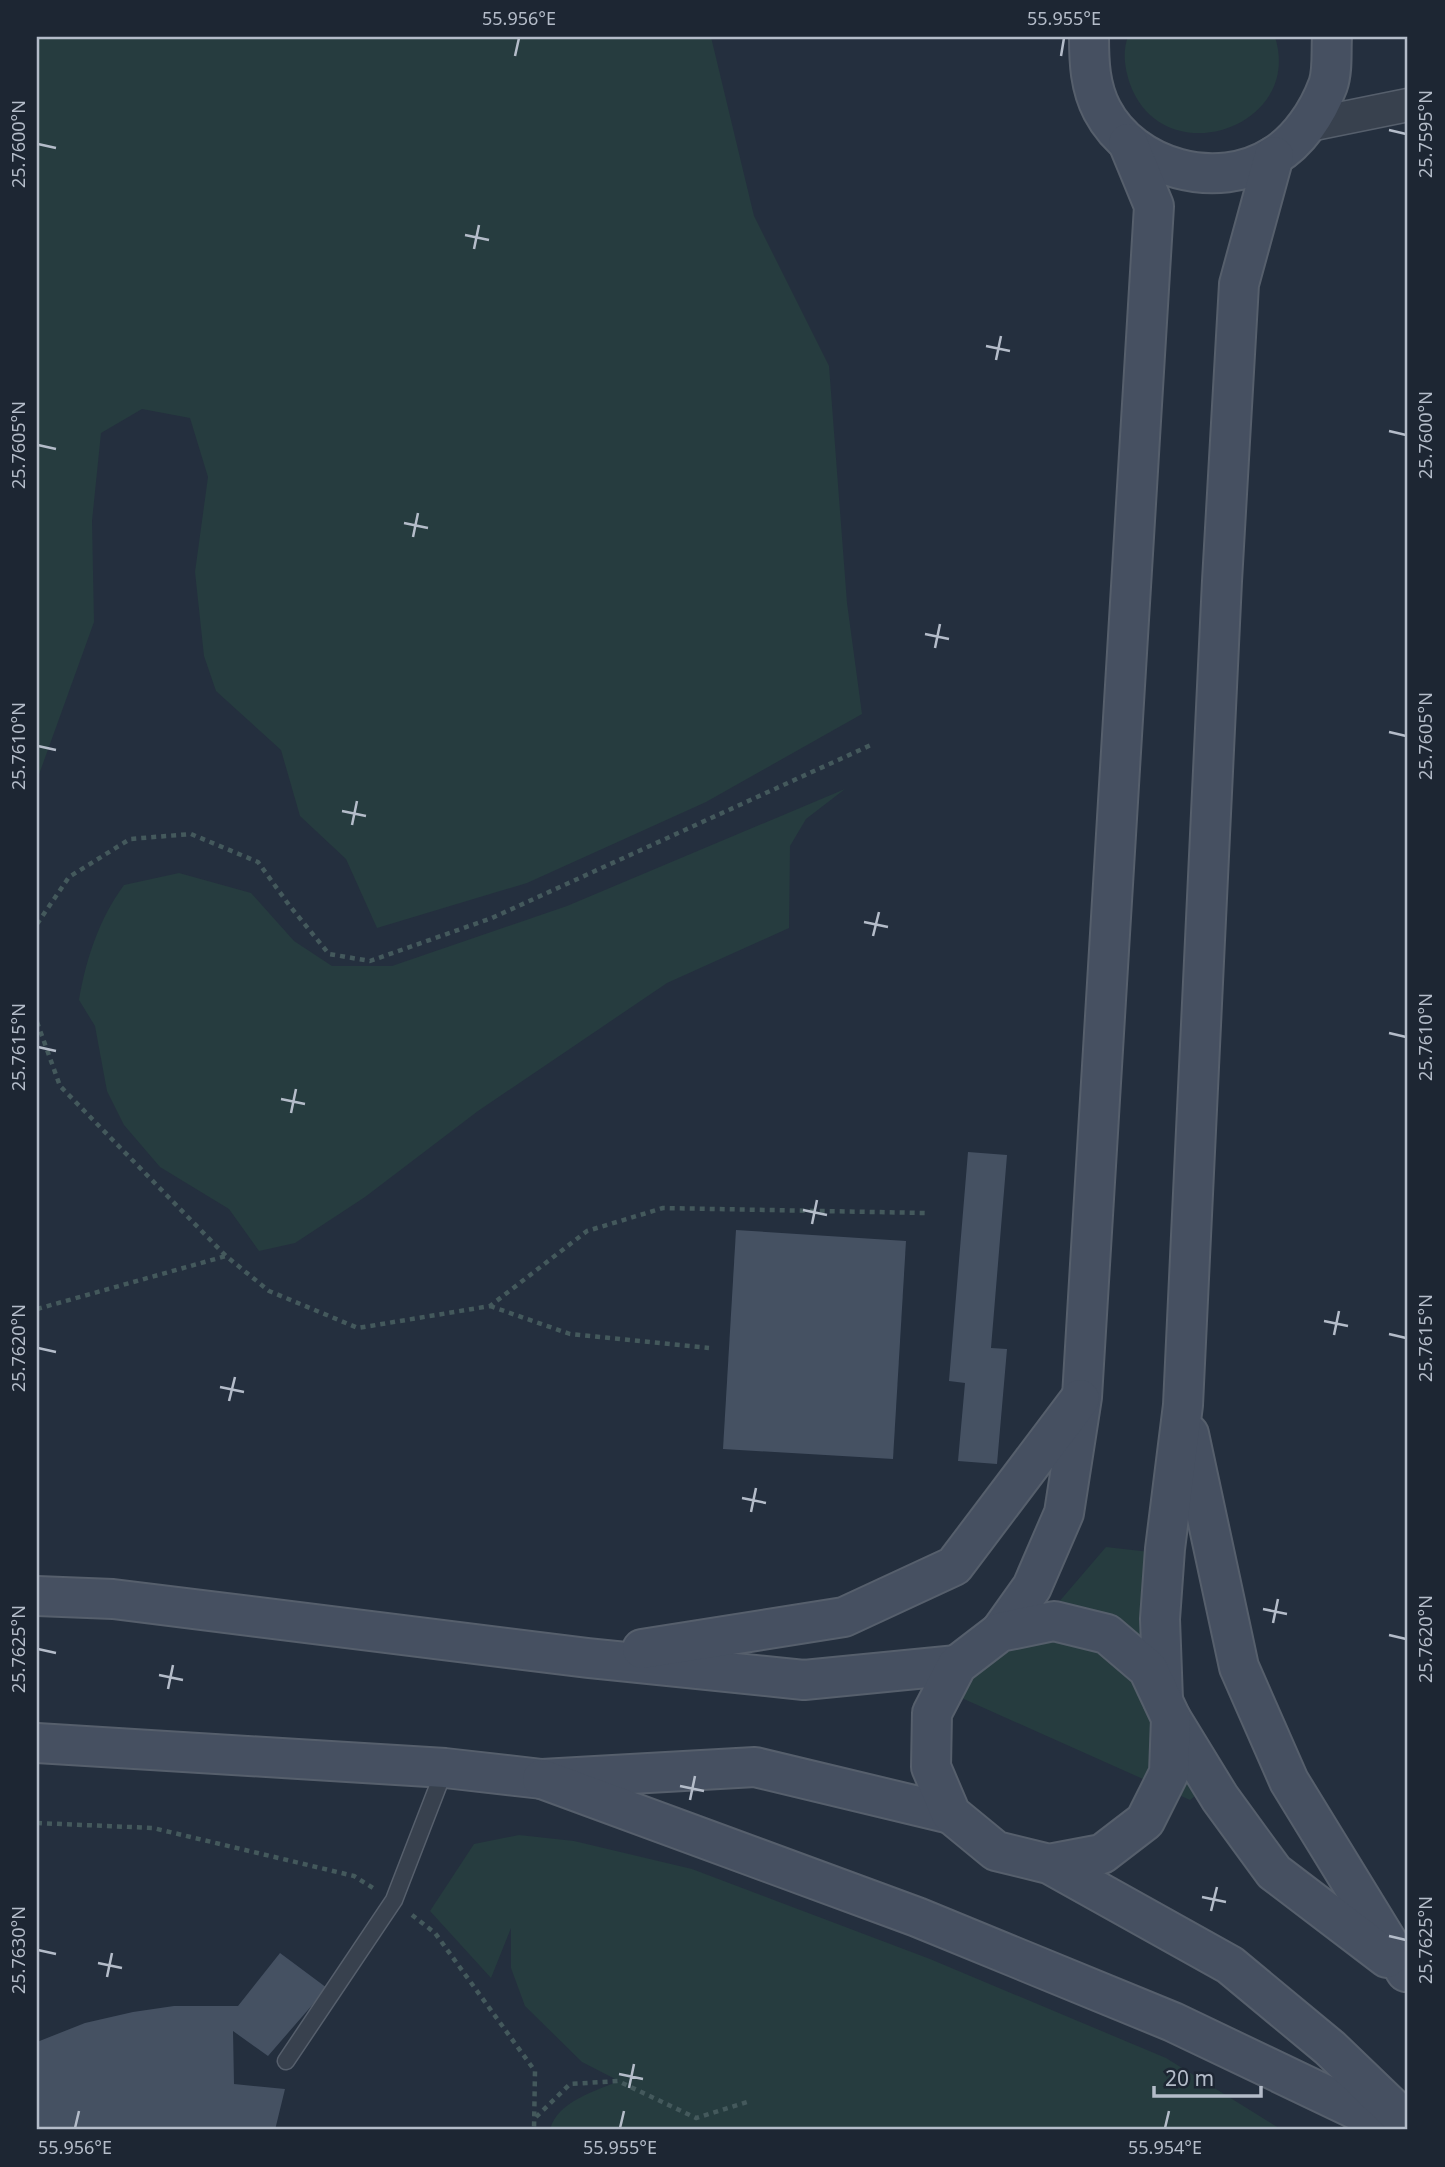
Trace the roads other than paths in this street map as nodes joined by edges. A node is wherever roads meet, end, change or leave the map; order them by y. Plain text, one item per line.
1 (1089, 37) edge
2 (1332, 37) edge
3 (1408, 105) edge
4 (1309, 125) junction
5 (1128, 144) junction
6 (1274, 156) junction
7 (1082, 1397) junction
8 (1183, 1405) junction
9 (37, 1583) edge
10 (37, 1596) edge
11 (113, 1600) junction
12 (1000, 1632) junction
13 (588, 1658) junction
14 (957, 1665) junction
15 (1167, 1709) junction
16 (37, 1743) edge
17 (445, 1768) junction
18 (542, 1779) junction
19 (951, 1814) junction
20 (1049, 1864) junction
21 (1407, 1974) edge
22 (286, 2061) dead end
23 (1408, 2123) edge
24 (1399, 2130) edge

1 - 5 main road
2 - 4 main road
3 - 4 street
4 - 6 main road
5 - 6 main road
5 - 7 main road
6 - 8 main road
7 - 12 main road
7 - 13 main road
8 - 15 main road
8 - 21 main road
9 - 11 lane
10 - 11 main road
11 - 13 main road
12 - 14 main road
12 - 15 main road
13 - 14 main road
14 - 19 main road
15 - 20 main road
15 - 21 main road
16 - 17 main road
17 - 18 main road
17 - 22 lane
18 - 19 main road
18 - 24 main road
19 - 20 main road
20 - 23 main road

